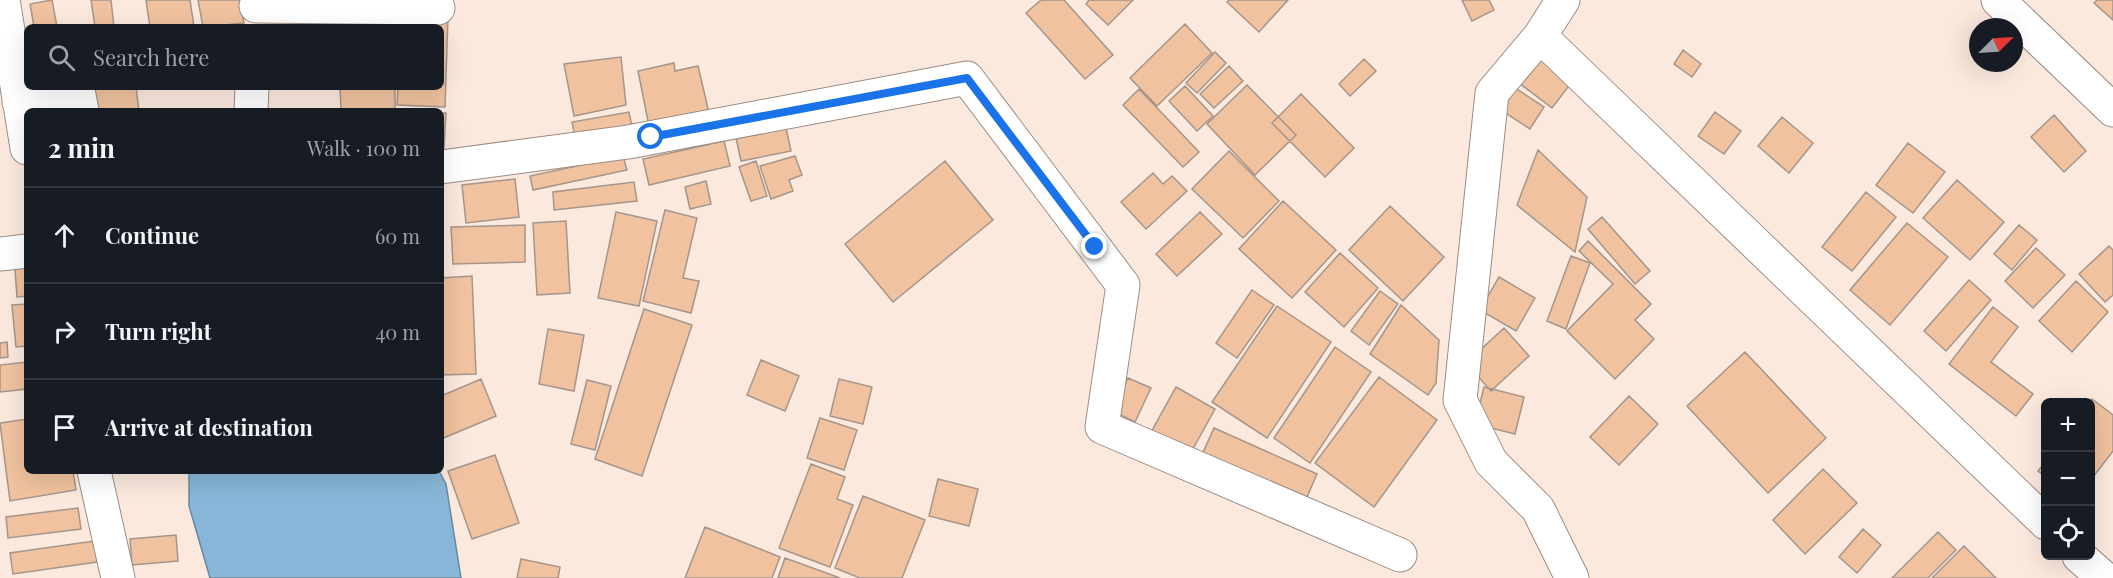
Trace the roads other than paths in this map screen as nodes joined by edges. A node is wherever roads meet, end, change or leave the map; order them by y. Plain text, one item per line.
1 (1563, 0) edge
2 (1998, 0) edge
3 (2, 2) edge
4 (438, 8) dead end
5 (255, 11) edge
6 (1540, 36) junction
7 (252, 90) edge
8 (19, 102) junction
9 (81, 108) edge
10 (251, 108) edge
11 (2113, 110) edge
12 (24, 131) edge
13 (444, 167) edge
14 (24, 250) edge
15 (0, 254) edge
16 (95, 474) edge
17 (2041, 518) edge
18 (1400, 555) dead end
19 (2084, 560) edge
20 (118, 578) edge
21 (1572, 578) edge
22 (2104, 578) edge

1 - 6 street
2 - 11 street
3 - 8 street
4 - 5 street
6 - 17 street
6 - 21 street
7 - 10 street
8 - 9 street
8 - 12 street
13 - 18 street
14 - 15 street
16 - 20 street
19 - 22 street

